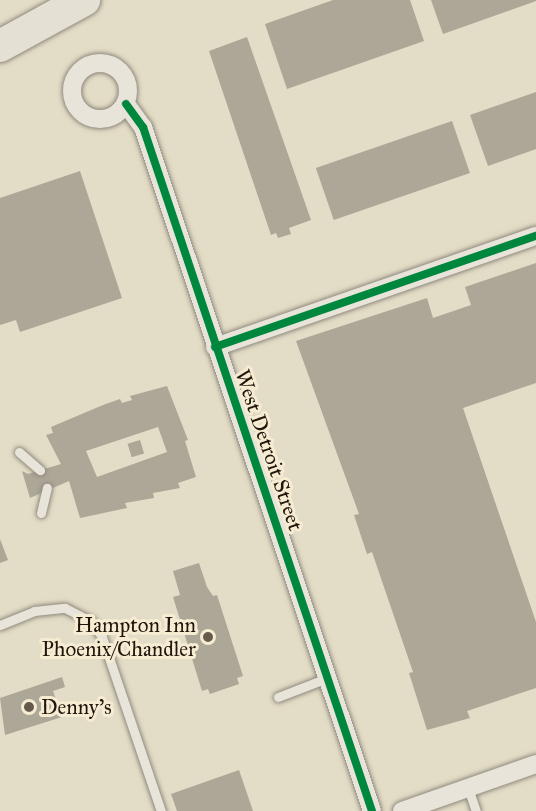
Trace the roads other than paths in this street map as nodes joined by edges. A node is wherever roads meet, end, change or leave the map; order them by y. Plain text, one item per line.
1 (84, 0) edge
2 (0, 46) edge
3 (126, 104) dead end
4 (536, 236) edge
5 (215, 346) junction
6 (19, 452) dead end
7 (40, 470) dead end
8 (47, 488) dead end
9 (41, 513) dead end
10 (0, 625) edge
11 (327, 678) junction
12 (278, 697) dead end
13 (536, 764) edge
14 (468, 788) junction
15 (161, 811) edge
16 (372, 811) edge
17 (402, 811) edge
18 (476, 811) edge

1 - 2 highway
3 - 5 street, West Detroit Street
4 - 5 street
5 - 11 street, West Detroit Street
6 - 7 lane
8 - 9 lane
10 - 15 lane
11 - 12 lane
11 - 16 street, West Detroit Street
13 - 14 street
14 - 17 street
14 - 18 lane

